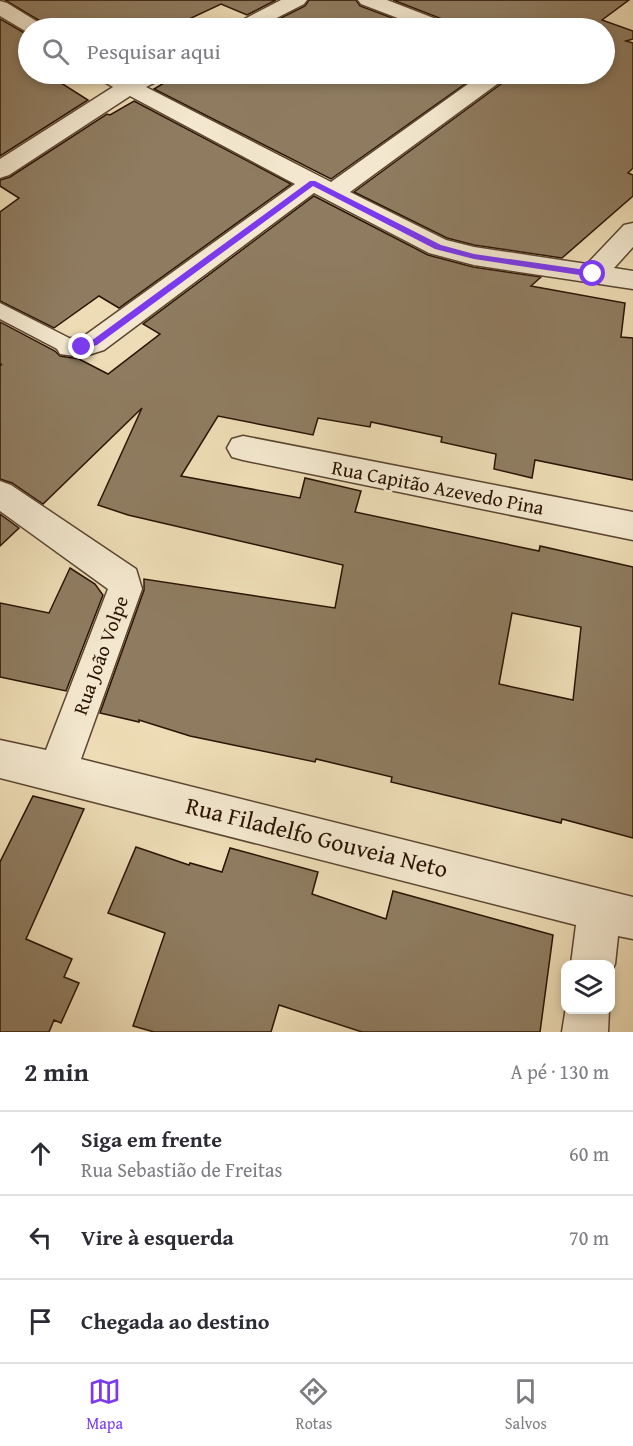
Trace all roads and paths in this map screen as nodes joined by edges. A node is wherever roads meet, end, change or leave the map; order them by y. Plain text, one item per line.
1 (297, 0) edge
2 (368, 0) edge
3 (0, 7) edge
4 (18, 18) edge
5 (262, 18) edge
6 (416, 18) edge
7 (123, 84) edge
8 (134, 84) edge
9 (481, 84) edge
10 (128, 87) junction
11 (0, 170) edge
12 (322, 188) junction
13 (633, 231) edge
14 (593, 274) junction
15 (633, 280) edge
16 (0, 310) edge
17 (70, 347) joint
18 (243, 448) dead end
19 (0, 494) edge
20 (633, 526) edge
21 (0, 759) edge
22 (57, 772) junction
23 (616, 913) edge
24 (595, 960) edge
25 (587, 1014) edge
26 (585, 1032) edge

1 - 5 street
2 - 6 street
3 - 4 street
7 - 10 street
8 - 10 street
9 - 12 street
10 - 11 street
10 - 12 street
12 - 14 street
12 - 17 street
13 - 14 street
14 - 15 street
16 - 17 lane
18 - 20 street, Rua Capitão Azevedo Pina
19 - 22 street, Rua João Volpe
21 - 22 street, Rua Filadelfo Gouveia Neto
22 - 23 street, Rua Filadelfo Gouveia Neto
23 - 24 street
25 - 26 street

